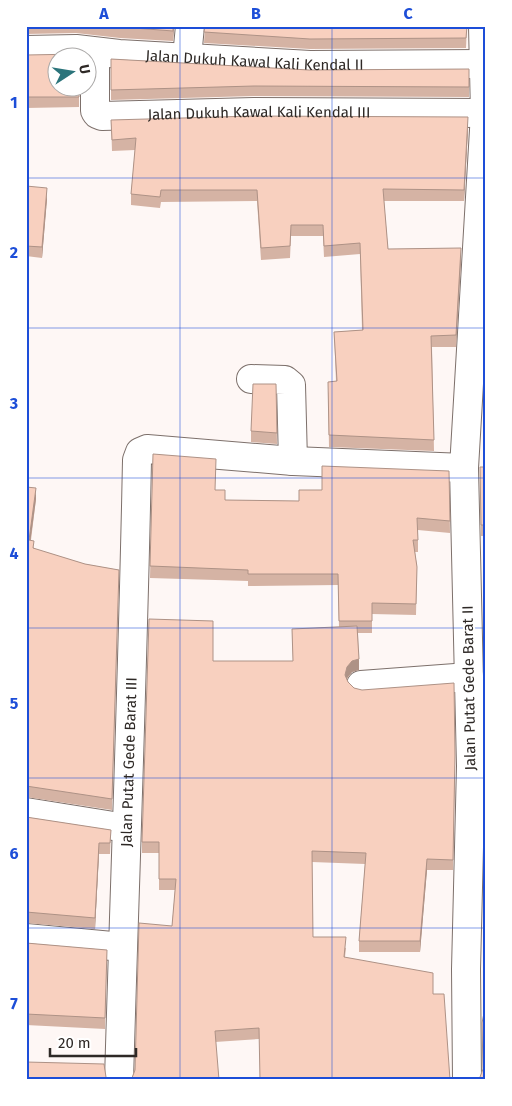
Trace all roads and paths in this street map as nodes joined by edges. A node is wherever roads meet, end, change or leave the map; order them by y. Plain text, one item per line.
1 (190, 26) edge
2 (483, 26) edge
3 (26, 50) edge
4 (48, 50) edge
5 (98, 52) edge
6 (187, 57) junction
7 (483, 64) junction
8 (95, 98) edge
9 (484, 112) edge
10 (481, 252) edge
11 (250, 379) dead end
12 (293, 461) junction
13 (464, 468) junction
14 (469, 677) junction
15 (361, 685) dead end
16 (26, 812) edge
17 (126, 828) junction
18 (26, 938) edge
19 (123, 947) junction
20 (119, 1080) edge
21 (467, 1080) edge

1 - 6 street
2 - 7 street, Jalan Putat Gede Barat II
3 - 4 street, Jalan Dukuh Kawal Kali Kendal II
5 - 6 street, Jalan Dukuh Kawal Kali Kendal II
6 - 7 street, Jalan Dukuh Kawal Kali Kendal II
7 - 9 street, Jalan Putat Gede Barat II
8 - 9 street, Jalan Dukuh Kawal Kali Kendal III
9 - 10 street, Jalan Putat Gede Barat II
10 - 13 street, Jalan Putat Gede Barat II
11 - 12 street
12 - 13 street
12 - 17 street, Jalan Putat Gede Barat III
13 - 14 street, Jalan Putat Gede Barat II
14 - 15 street
14 - 21 street, Jalan Putat Gede Barat II
16 - 17 street
17 - 19 street, Jalan Putat Gede Barat III
18 - 19 street
19 - 20 street, Jalan Putat Gede Barat III

